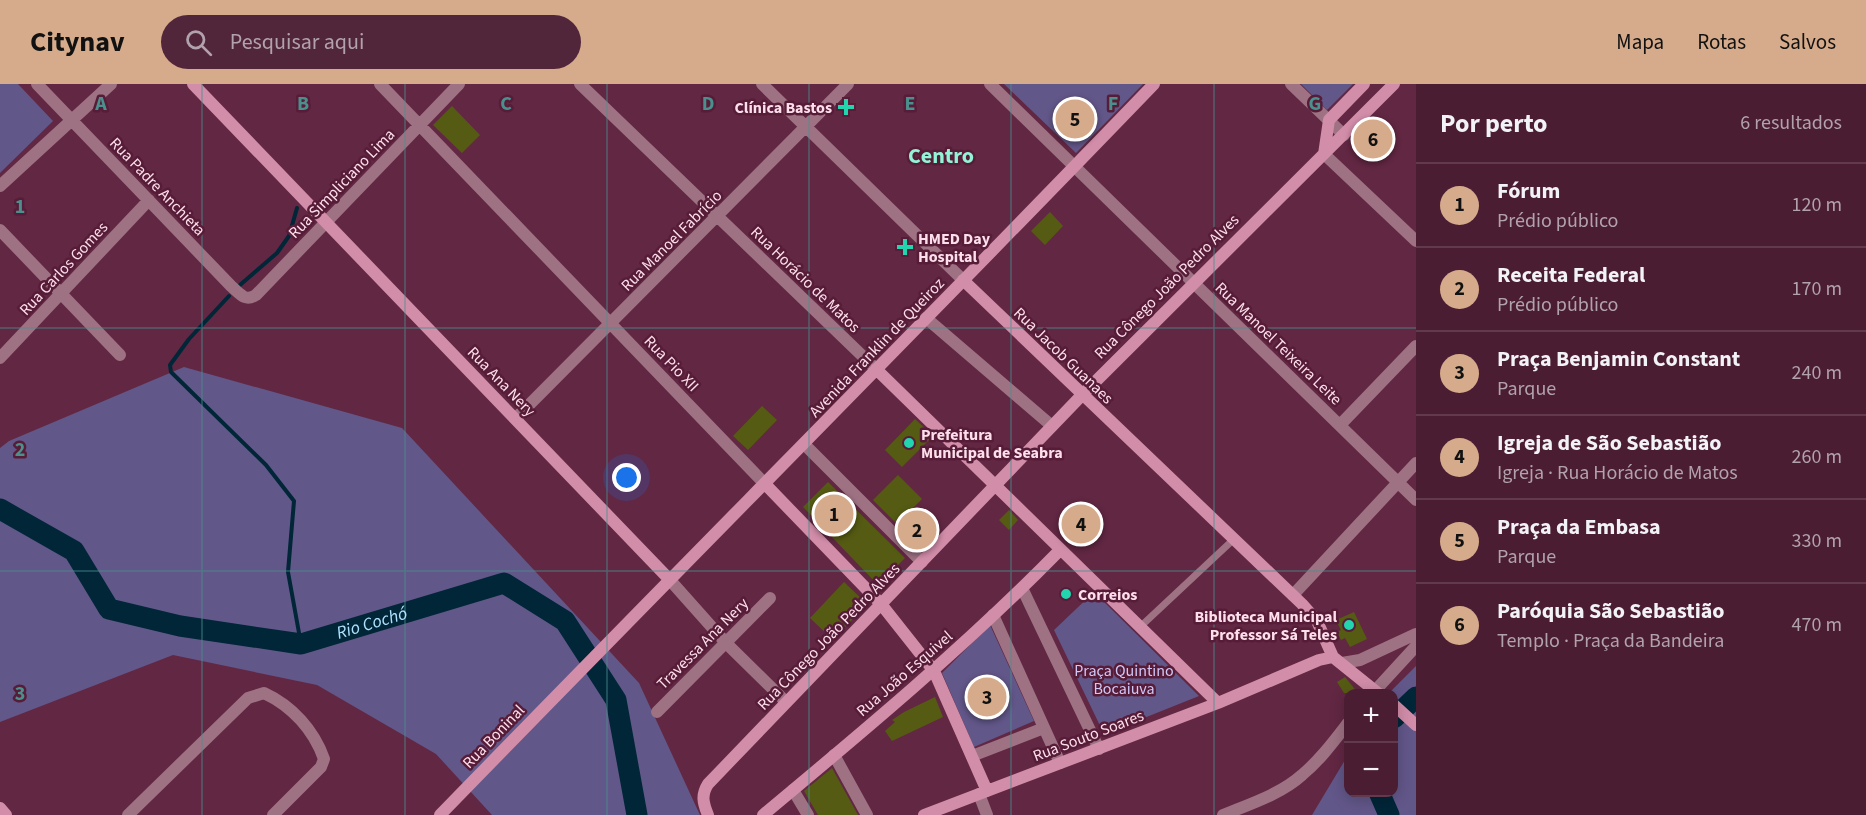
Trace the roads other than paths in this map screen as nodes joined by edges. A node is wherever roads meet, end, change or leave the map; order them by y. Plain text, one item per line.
1 (36, 84) edge
2 (111, 84) edge
3 (193, 84) edge
4 (380, 84) edge
5 (459, 84) edge
6 (580, 84) edge
7 (762, 84) edge
8 (848, 84) edge
9 (990, 84) edge
10 (1154, 84) edge
11 (1291, 84) edge
12 (1364, 84) edge
13 (1394, 84) edge
14 (71, 120) junction
15 (1329, 120) junction
16 (419, 125) junction
17 (806, 127) junction
18 (1344, 135) junction
19 (1324, 154) junction
20 (1075, 166) junction
21 (0, 186) edge
22 (149, 200) junction
23 (717, 216) junction
24 (326, 223) junction
25 (0, 230) edge
26 (1416, 242) edge
27 (963, 280) junction
28 (1193, 282) junction
29 (62, 294) junction
30 (243, 298) joint
31 (926, 318) junction
32 (611, 323) junction
33 (1416, 346) edge
34 (120, 355) dead end
35 (0, 358) edge
36 (876, 369) junction
37 (1082, 395) junction
38 (516, 418) junction
39 (1340, 425) junction
40 (1052, 426) junction
41 (804, 444) junction
42 (1416, 463) edge
43 (765, 483) junction
44 (1398, 483) junction
45 (995, 486) junction
46 (1416, 500) edge
47 (1234, 539) junction
48 (1060, 550) junction
49 (922, 562) junction
50 (669, 579) junction
51 (1022, 588) junction
52 (1293, 595) junction
53 (770, 598) dead end
54 (881, 604) junction
55 (993, 615) junction
56 (1140, 627) junction
57 (619, 631) joint
58 (1323, 633) junction
59 (1416, 634) edge
60 (726, 643) junction
61 (1416, 646) edge
62 (1319, 660) junction
63 (1338, 660) junction
64 (934, 671) junction
65 (1372, 689) edge
66 (1379, 689) edge
67 (786, 702) junction
68 (1218, 703) junction
69 (1398, 708) edge
70 (657, 712) dead end
71 (1416, 724) edge
72 (1044, 728) junction
73 (1344, 728) edge
74 (1100, 748) junction
75 (834, 755) junction
76 (972, 756) junction
77 (1060, 763) junction
78 (793, 790) junction
79 (982, 793) junction
80 (0, 808) edge
81 (6, 815) edge
82 (128, 815) edge
83 (273, 815) edge
84 (440, 815) edge
85 (708, 815) edge
86 (763, 815) edge
87 (808, 815) edge
88 (867, 815) edge
89 (924, 815) edge
90 (987, 815) edge
91 (1223, 815) edge

1 - 14 street, Rua Padre Anchieta
2 - 14 street
3 - 24 street, Rua Ana Nery
4 - 16 street, Rua Pio XII
5 - 16 street, Rua Simpliciano Lima
6 - 23 street, Rua Horácio de Matos
7 - 17 street, Rua Jacob Guanaes
8 - 17 street, Rua Manoel Fabrício
9 - 20 street, Rua Manoel Teixeira Leite
10 - 20 street, Avenida Franklin de Queiroz
11 - 15 street
12 - 15 street
13 - 18 street, Rua Cônego João Pedro Alves
14 - 21 street
14 - 22 street, Rua Padre Anchieta
15 - 18 street
15 - 19 street
16 - 24 street, Rua Simpliciano Lima
16 - 32 street, Rua Pio XII
17 - 23 street, Rua Manoel Fabrício
17 - 27 street, Rua Jacob Guanaes
18 - 19 street, Rua Cônego João Pedro Alves
19 - 26 street
19 - 28 street, Rua Cônego João Pedro Alves
20 - 27 street, Avenida Franklin de Queiroz
20 - 28 street, Rua Manoel Teixeira Leite
22 - 29 street, Rua Carlos Gomes
22 - 30 street, Rua Padre Anchieta
23 - 32 street, Rua Manoel Fabrício
23 - 36 street, Rua Horácio de Matos
24 - 30 street, Rua Simpliciano Lima
24 - 38 street, Rua Ana Nery
25 - 29 street
27 - 31 street, Avenida Franklin de Queiroz
27 - 37 street, Rua Jacob Guanaes
28 - 37 street, Rua Cônego João Pedro Alves
28 - 39 street, Rua Manoel Teixeira Leite
29 - 34 street
29 - 35 street, Rua Carlos Gomes
31 - 36 street, Avenida Franklin de Queiroz
31 - 40 street
32 - 38 street, Rua Manoel Fabrício
32 - 43 street, Rua Pio XII
33 - 39 street
36 - 41 street, Avenida Franklin de Queiroz
36 - 45 street, Rua Horácio de Matos
37 - 40 street, Rua Cônego João Pedro Alves
37 - 47 street, Rua Jacob Guanaes
38 - 50 street, Rua Ana Nery
39 - 44 street, Rua Manoel Teixeira Leite
40 - 45 street, Rua Cônego João Pedro Alves
41 - 43 street, Avenida Franklin de Queiroz
41 - 49 street
42 - 44 street
43 - 50 street, Avenida Franklin de Queiroz
43 - 54 street, Rua Pio XII
44 - 46 street, Rua Manoel Teixeira Leite
44 - 52 street
45 - 48 street, Rua Horácio de Matos
45 - 49 street, Rua Cônego João Pedro Alves
47 - 52 street, Rua Jacob Guanaes
47 - 56 lane
48 - 51 street, Rua João Esquivel
48 - 56 street
49 - 54 street, Rua Cônego João Pedro Alves
50 - 57 street, Avenida Franklin de Queiroz
50 - 60 street, Rua Ana Nery
51 - 55 street, Rua João Esquivel
51 - 74 street
52 - 58 street, Rua Jacob Guanaes
53 - 60 street, Travessa Ana Nery
54 - 64 street, Rua Pio XII
54 - 67 street, Rua Cônego João Pedro Alves
55 - 64 street, Rua João Esquivel
55 - 72 street
56 - 68 street
57 - 84 street, Rua Boninal
58 - 62 street
58 - 63 street, Rua Jacob Guanaes
59 - 63 street, Rua Souto Soares
60 - 67 street, Rua Ana Nery
60 - 70 street, Travessa Ana Nery
61 - 66 street
62 - 63 street, Rua Souto Soares
62 - 68 street, Rua Souto Soares
63 - 65 street
64 - 75 street, Rua João Esquivel
64 - 76 street, Rua Pio XII
67 - 85 street, Rua Cônego João Pedro Alves
68 - 74 street, Rua Souto Soares
69 - 71 street
72 - 76 street
72 - 77 street
73 - 91 street
74 - 77 street, Rua Souto Soares
75 - 78 street, Rua João Esquivel
75 - 88 street
76 - 79 street, Rua Pio XII
77 - 79 street, Rua Souto Soares
78 - 86 street, Rua João Esquivel
78 - 87 street
79 - 89 street, Rua Souto Soares
79 - 90 street
80 - 81 street
82 - 83 street

